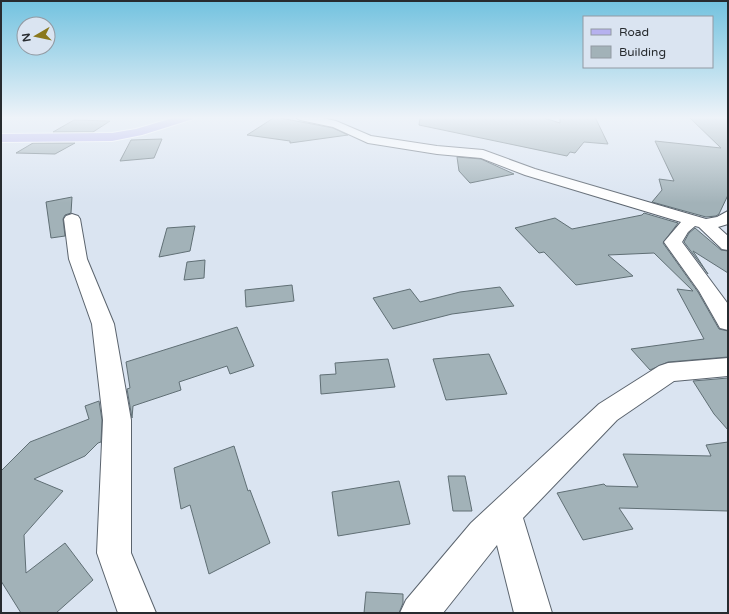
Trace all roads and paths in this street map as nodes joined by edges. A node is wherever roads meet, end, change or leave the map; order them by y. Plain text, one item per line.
1 (410, 146) edge
2 (728, 216) edge
3 (72, 219) dead end
4 (699, 222) junction
5 (728, 245) edge
6 (728, 323) edge
7 (728, 367) edge
8 (505, 513) junction
9 (137, 613) edge
10 (419, 613) edge
11 (534, 613) edge

1 - 4 street
2 - 4 street
3 - 9 street
4 - 5 street
4 - 6 street
7 - 8 street
8 - 10 street
8 - 11 street

